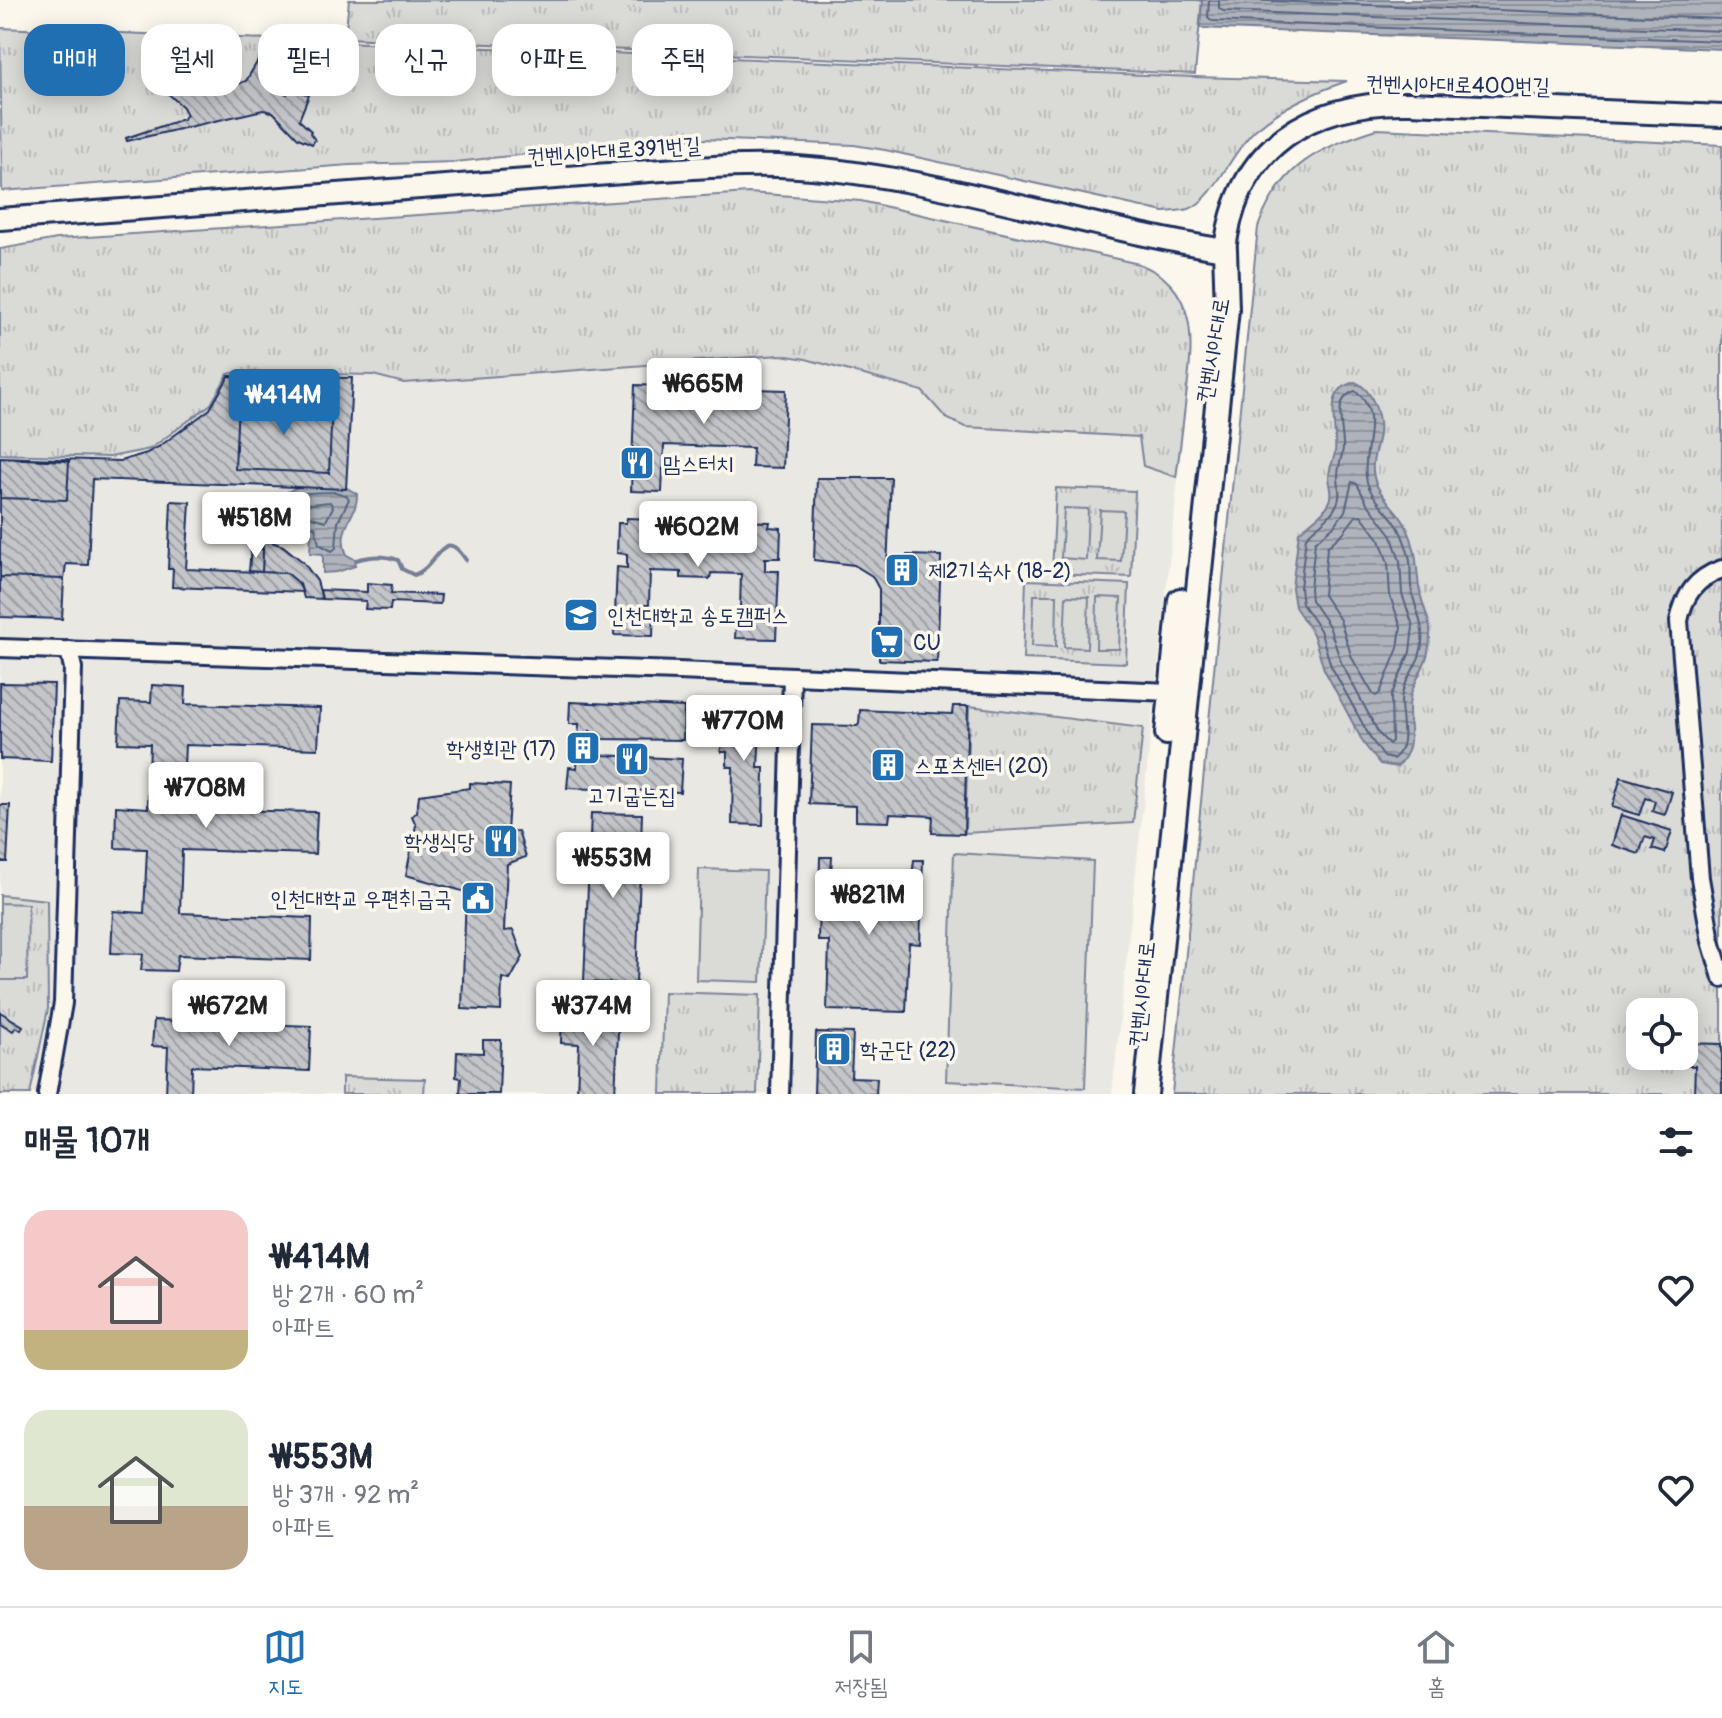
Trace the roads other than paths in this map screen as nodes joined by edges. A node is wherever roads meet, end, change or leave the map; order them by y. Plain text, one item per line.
1 (1722, 116) edge
2 (0, 219) edge
3 (1225, 250) junction
4 (1225, 279) junction
5 (1722, 569) edge
6 (0, 648) edge
7 (69, 650) junction
8 (792, 677) junction
9 (1170, 692) junction
10 (1722, 978) edge
11 (47, 1094) edge
12 (780, 1094) edge
13 (1130, 1094) edge
14 (1146, 1094) edge

1 - 3 street, 컨벤시아대로400번길
2 - 3 street, 컨벤시아대로391번길
3 - 4 main road
4 - 9 main road, 컨벤시아대로
4 - 14 main road, 컨벤시아대로
5 - 10 street
6 - 7 street
7 - 8 street
7 - 11 street
8 - 9 street
8 - 12 street
9 - 13 main road, 컨벤시아대로

